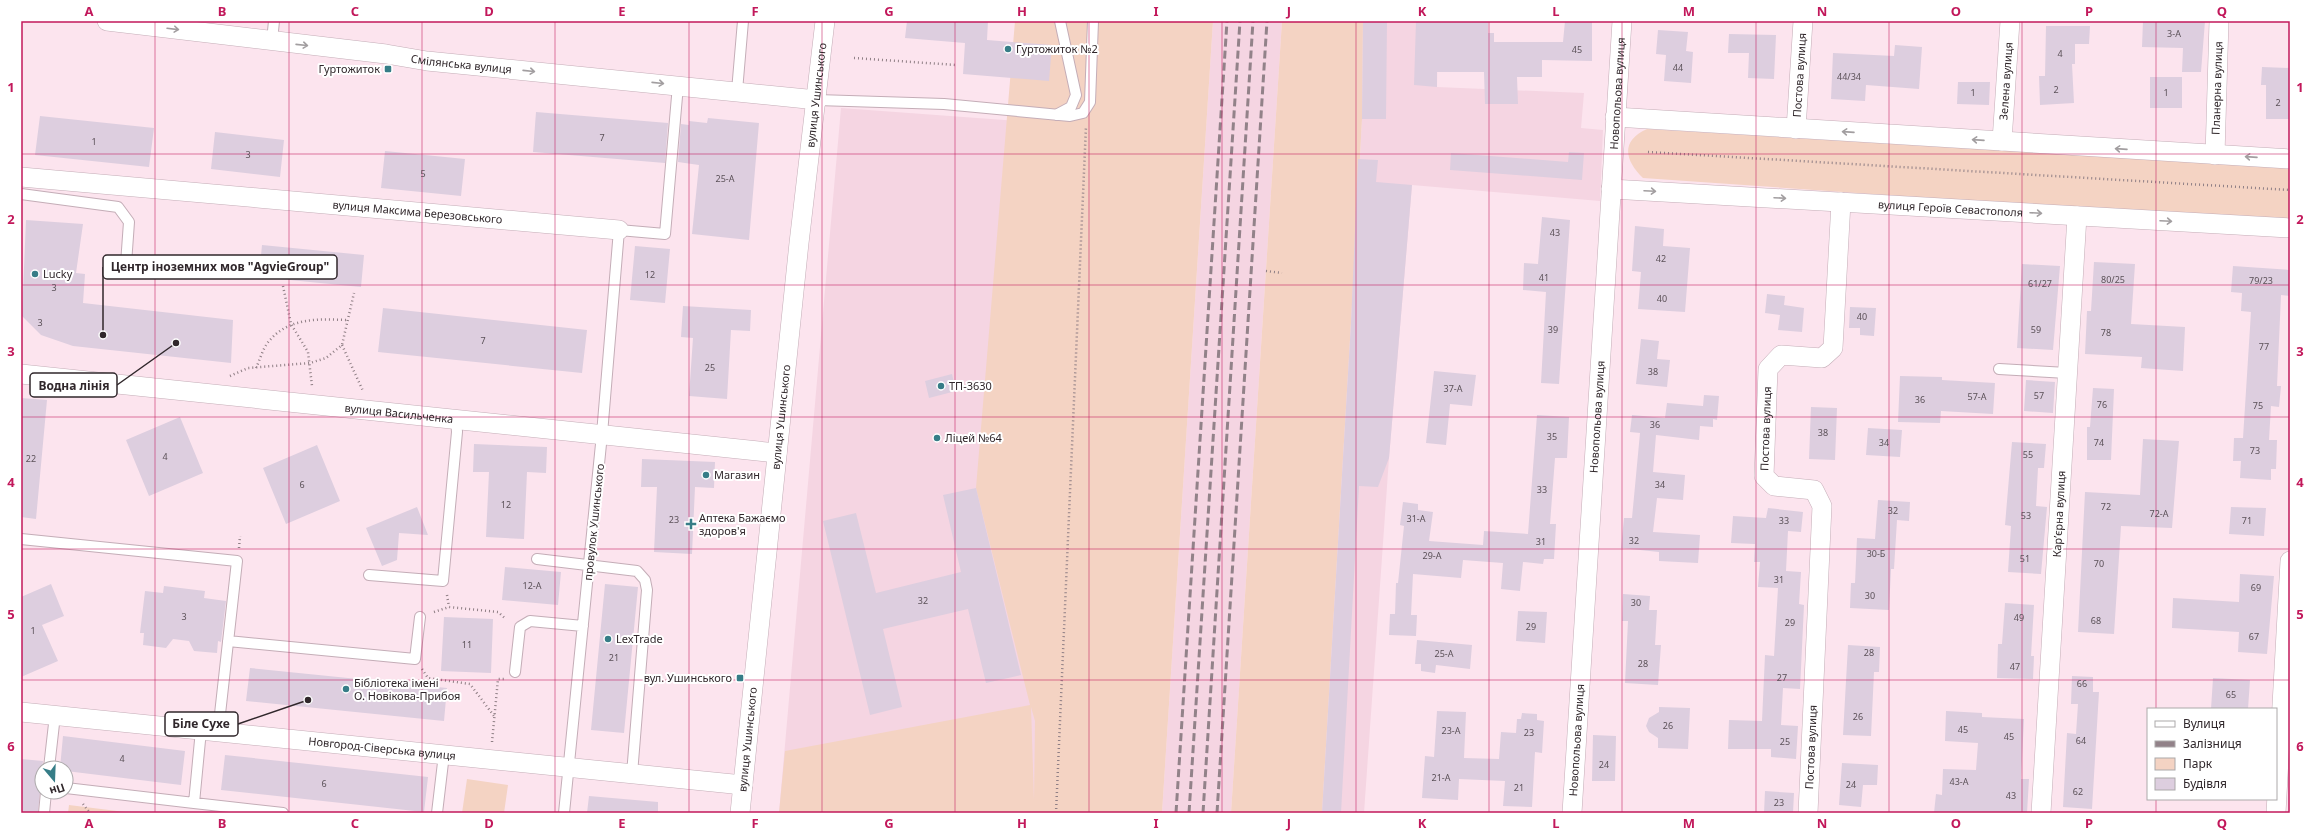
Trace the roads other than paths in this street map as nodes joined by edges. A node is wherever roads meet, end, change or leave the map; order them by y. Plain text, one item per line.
1 (107, 21) edge
2 (274, 21) edge
3 (743, 21) edge
4 (825, 21) edge
5 (1060, 21) edge
6 (1093, 21) edge
7 (1622, 21) edge
8 (1804, 21) edge
9 (2010, 21) edge
10 (2219, 21) edge
11 (272, 41) junction
12 (678, 85) junction
13 (737, 91) junction
14 (817, 100) junction
15 (1056, 115) junction
16 (1615, 117) junction
17 (1796, 129) junction
18 (2002, 141) junction
19 (2215, 155) junction
20 (2290, 159) edge
21 (21, 177) edge
22 (1612, 189) junction
23 (21, 194) edge
24 (1841, 202) junction
25 (2077, 216) junction
26 (2290, 228) edge
27 (619, 230) junction
28 (193, 269) dead end
29 (2000, 369) dead end
30 (2067, 373) junction
31 (21, 374) edge
32 (456, 419) junction
33 (602, 434) junction
34 (777, 453) junction
35 (21, 538) edge
36 (537, 559) dead end
37 (2290, 561) edge
38 (590, 564) junction
39 (369, 575) dead end
40 (420, 617) road end
41 (584, 626) junction
42 (228, 641) junction
43 (514, 672) road end
44 (21, 712) edge
45 (55, 715) junction
46 (209, 731) junction
47 (444, 754) junction
48 (50, 760) edge
49 (568, 767) junction
50 (632, 774) junction
51 (743, 785) junction
52 (74, 789) edge
53 (2277, 795) edge
54 (45, 800) edge
55 (2277, 800) edge
56 (194, 803) junction
57 (44, 813) edge
58 (283, 813) edge
59 (437, 813) edge
60 (564, 813) edge
61 (740, 813) edge
62 (1572, 813) edge
63 (1808, 813) edge
64 (2041, 813) edge
65 (2276, 813) edge

1 -> 11 street, Смілянська вулиця
2 - 11 lane
3 - 13 lane
4 - 14 street, вулиця Ушинського
5 - 15 lane
6 - 15 lane
7 - 16 street, Новопольова вулиця
8 - 17 street, Постова вулиця
9 - 18 street, Зелена вулиця
10 - 19 street, Планерна вулиця
11 -> 12 street, Смілянська вулиця
12 - 13 street, Смілянська вулиця
12 - 27 lane, вулиця Максима Березовського
13 - 14 street, Смілянська вулиця
14 - 15 lane
14 - 34 street, вулиця Ушинського
16 - 17 street
16 - 22 street, Новопольова вулиця
18 -> 17 street
19 -> 18 street
20 -> 19 street
21 - 27 street, вулиця Максима Березовського
22 -> 24 street, вулиця Героїв Севастополя
22 - 62 street, Новопольова вулиця
23 - 28 lane
24 -> 25 street, вулиця Героїв Севастополя
24 - 63 street, Постова вулиця
25 -> 26 street, вулиця Героїв Севастополя
25 - 30 street, Карʼєрна вулиця
27 - 33 lane, провулок Ушинського
29 - 30 lane
30 - 64 street, Карʼєрна вулиця
31 - 32 street, вулиця Васильченка
32 - 33 street, вулиця Васильченка
32 - 39 lane
33 - 34 street, вулиця Васильченка
33 - 38 lane, провулок Ушинського
34 - 51 street, вулиця Ушинського
35 - 42 lane
36 - 38 lane
37 - 53 street
38 - 41 lane, провулок Ушинського
38 - 50 lane
40 - 42 lane
41 - 43 lane
41 - 49 lane, провулок Ушинського
42 - 46 lane
44 - 45 street, Новгород-Сіверська вулиця
45 - 46 street, Новгород-Сіверська вулиця
45 - 48 lane
46 - 47 street, Новгород-Сіверська вулиця
46 - 56 lane
47 - 49 street, Новгород-Сіверська вулиця
47 - 59 lane
49 - 50 street, Новгород-Сіверська вулиця
49 - 60 lane, провулок Ушинського
50 - 51 street, Новгород-Сіверська вулиця
51 - 61 street, вулиця Ушинського
52 - 56 lane
54 - 57 lane
55 - 65 street
56 - 58 lane

